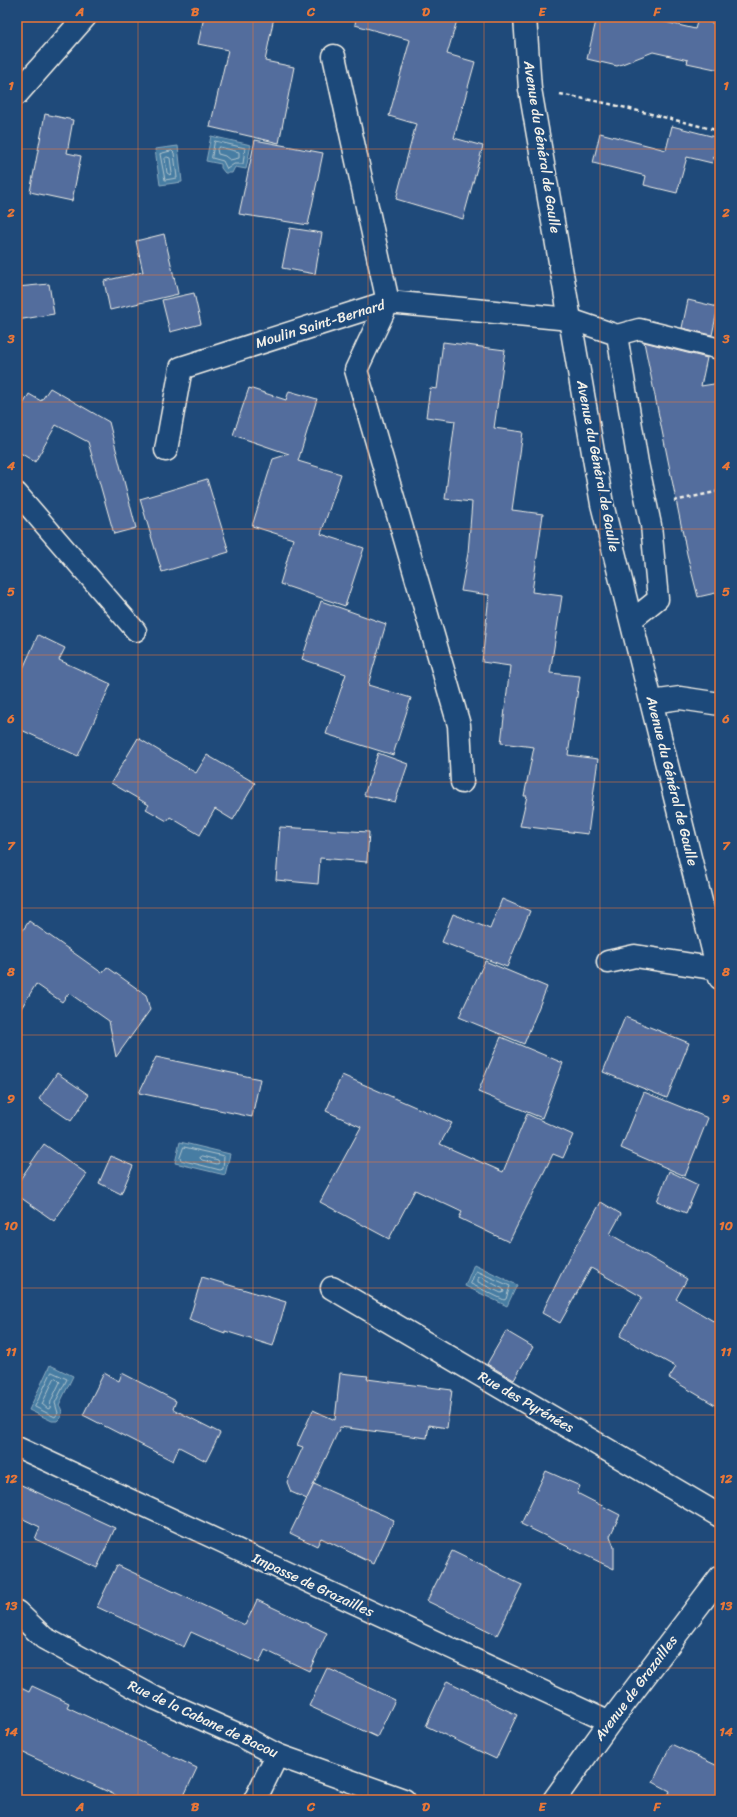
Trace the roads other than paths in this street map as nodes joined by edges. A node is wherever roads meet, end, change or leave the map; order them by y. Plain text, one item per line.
1 (85, 17) edge
2 (525, 17) edge
3 (334, 56) dead end
4 (17, 94) edge
5 (388, 302) junction
6 (570, 319) junction
7 (617, 335) junction
8 (720, 349) edge
9 (166, 450) dead end
10 (17, 493) edge
11 (632, 620) junction
12 (136, 630) dead end
13 (652, 702) junction
14 (720, 704) edge
15 (462, 782) dead end
16 (608, 962) dead end
17 (719, 973) edge
18 (332, 1288) dead end
19 (17, 1447) edge
20 (720, 1516) edge
21 (720, 1577) edge
22 (17, 1612) edge
23 (610, 1722) junction
24 (277, 1755) junction
25 (255, 1800) edge
26 (404, 1800) edge
27 (554, 1800) edge

1 - 4 street
2 - 6 street, Avenue du Général de Gaulle
3 - 5 street
5 - 6 street, Moulin Saint-Bernard
5 - 9 street, Moulin Saint-Bernard
5 - 15 street
6 - 7 lane
6 - 11 street, Avenue du Général de Gaulle
7 - 8 lane
7 - 11 lane
10 - 12 lane
11 - 13 street, Avenue du Général de Gaulle
13 - 14 street
13 - 17 street, Avenue du Général de Gaulle
16 - 17 street
18 - 20 street, Rue des Pyrénées
19 - 23 lane, Impasse de Grazailles
21 - 23 street, Avenue de Grazailles
22 - 24 street, Rue de la Cabane de Bacou
23 - 27 street, Avenue de Grazailles
24 - 25 street
24 - 26 street, Rue de la Cabane de Bacou

